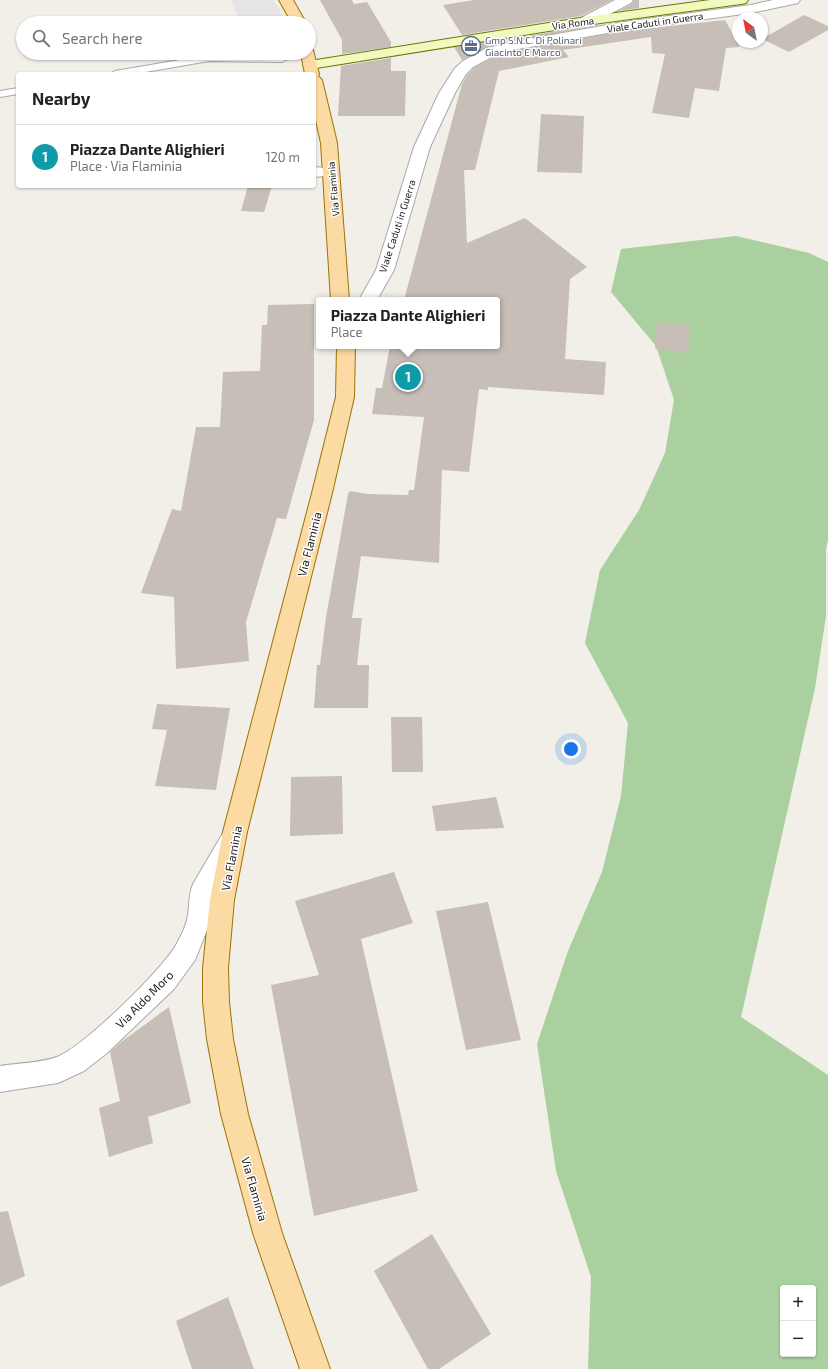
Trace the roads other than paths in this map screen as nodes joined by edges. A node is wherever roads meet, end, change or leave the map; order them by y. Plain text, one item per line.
1 (286, 0) edge
2 (626, 0) edge
3 (741, 0) edge
4 (793, 0) edge
5 (295, 16) edge
6 (586, 21) junction
7 (197, 60) edge
8 (310, 64) edge
9 (128, 72) edge
10 (316, 88) edge
11 (16, 91) edge
12 (0, 94) edge
13 (316, 172) edge
14 (331, 172) junction
15 (340, 297) edge
16 (370, 297) edge
17 (346, 349) edge
18 (235, 832) junction
19 (0, 1079) edge
20 (315, 1369) edge

1 - 5 main road
2 - 6 street
3 - 6 main road, Via Roma
4 - 16 street, Viale Caduti in Guerra
6 - 8 main road, Via Roma
7 - 9 lane
10 - 14 main road, Via Flaminia
11 - 12 lane
13 - 14 street
14 - 15 main road, Via Flaminia
17 - 18 main road, Via Flaminia
18 - 19 street, Via Aldo Moro
18 - 20 main road, Via Flaminia

